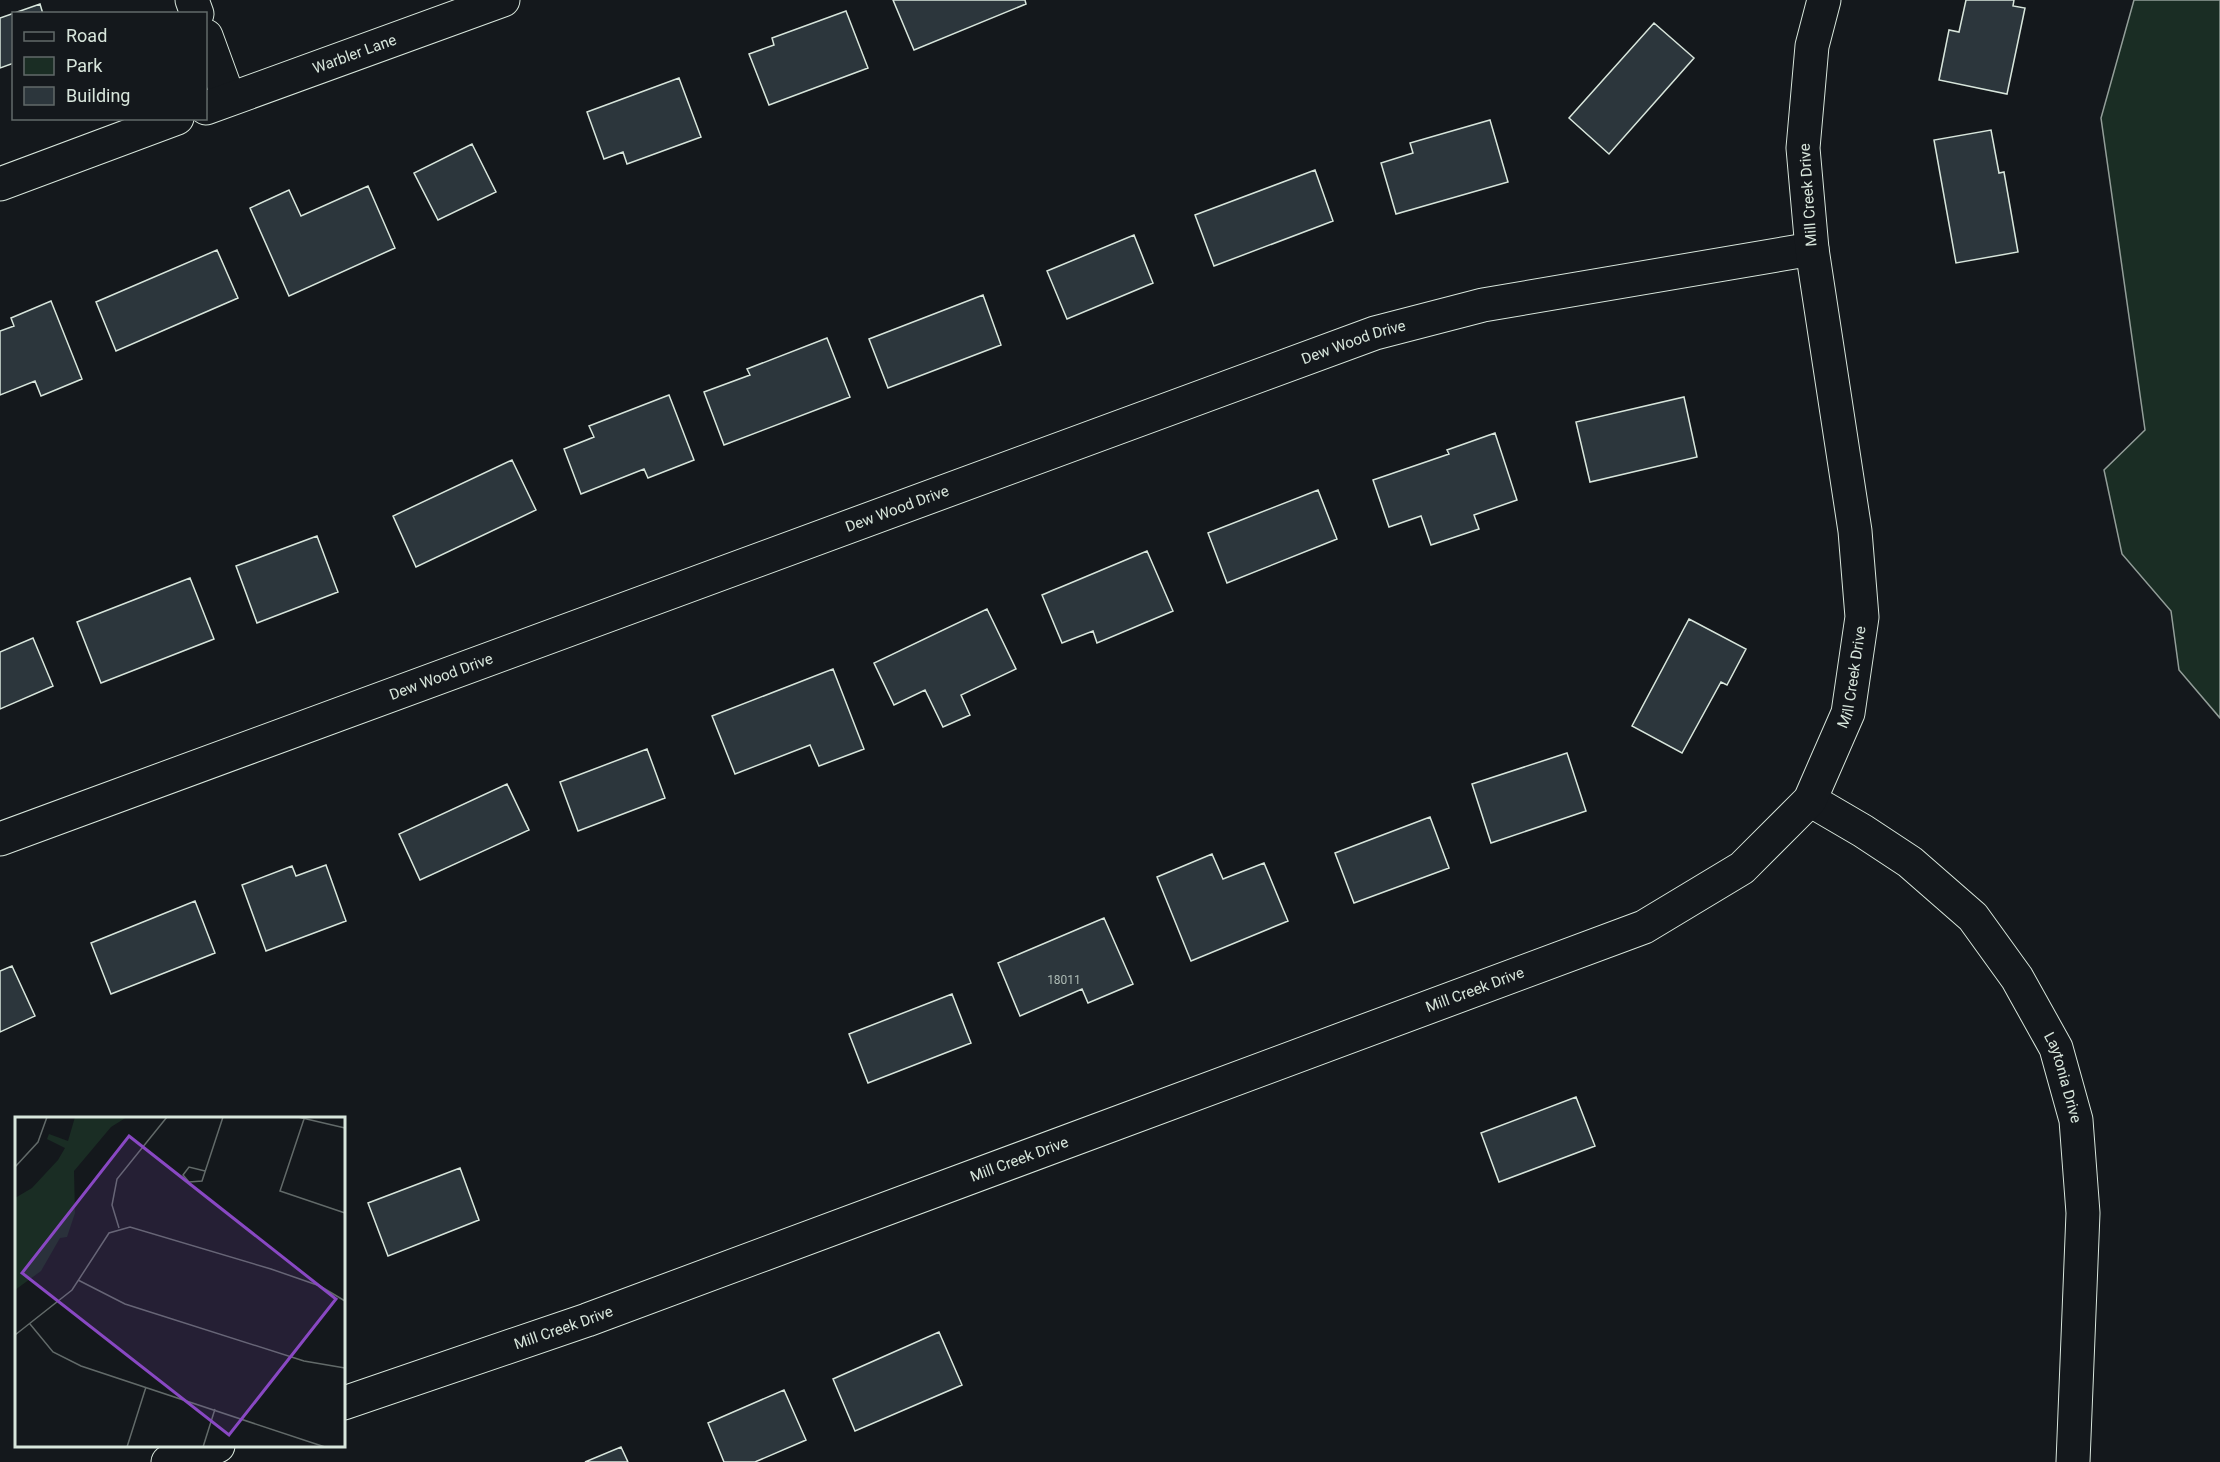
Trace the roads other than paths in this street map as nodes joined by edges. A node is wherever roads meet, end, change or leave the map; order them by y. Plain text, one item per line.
1 (503, 0) edge
2 (1824, 0) edge
3 (207, 42) edge
4 (217, 104) edge
5 (172, 120) edge
6 (0, 184) edge
7 (1812, 249) junction
8 (1810, 800) junction
9 (0, 839) edge
10 (345, 1403) edge
11 (215, 1447) edge
12 (168, 1462) edge
13 (2073, 1462) edge

1 - 4 street, Warbler Lane
2 - 7 street, Mill Creek Drive
3 - 4 street
5 - 6 street
7 - 8 street, Mill Creek Drive
7 - 9 street, Dew Wood Drive
8 - 10 street, Mill Creek Drive
8 - 13 street, Laytonia Drive
11 - 12 street

